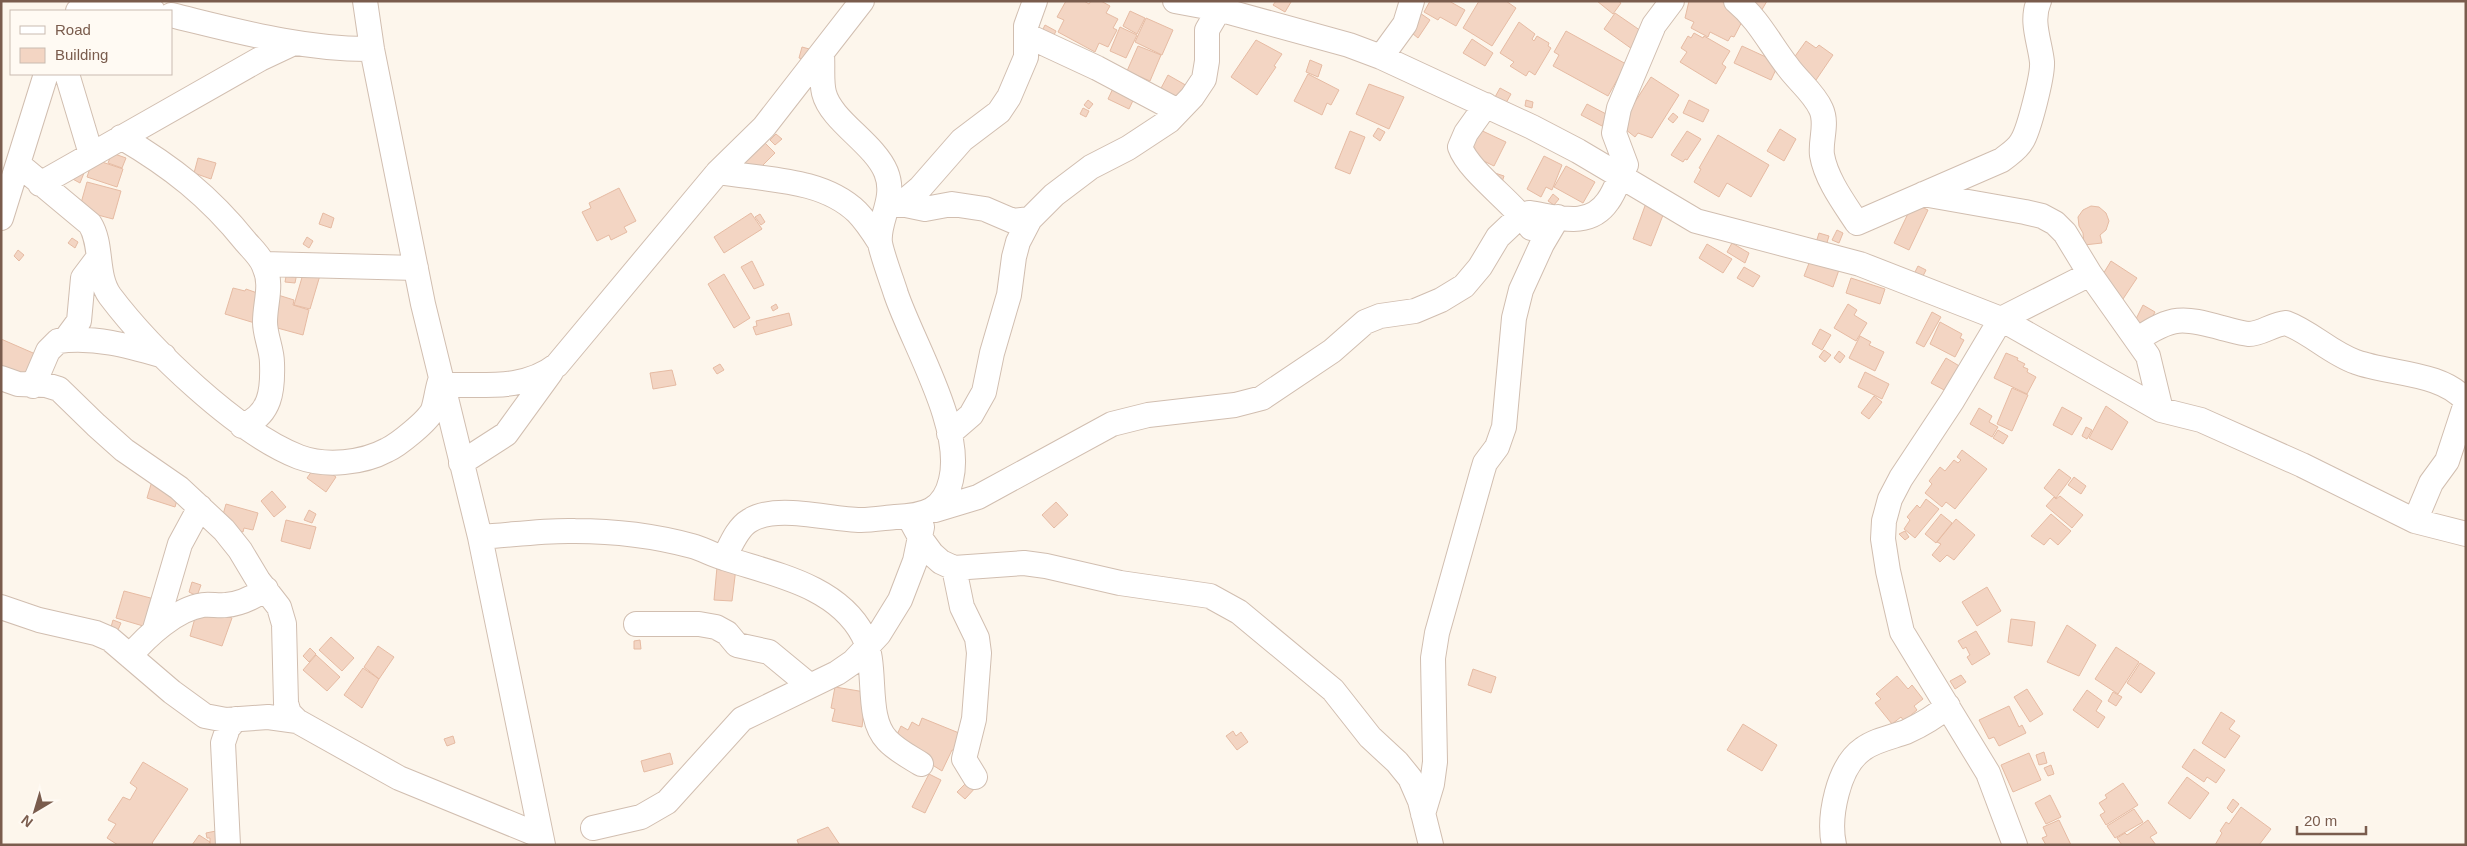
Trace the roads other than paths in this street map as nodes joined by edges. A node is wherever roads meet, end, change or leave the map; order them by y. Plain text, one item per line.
1 (365, 1) edge
2 (862, 1) edge
3 (1035, 1) edge
4 (1175, 1) edge
5 (1412, 1) edge
6 (1672, 1) edge
7 (1736, 1) edge
8 (2039, 1) edge
9 (1221, 5) edge
10 (80, 10) edge
11 (146, 10) edge
12 (172, 15) edge
13 (1026, 34) junction
14 (294, 43) junction
15 (372, 49) junction
16 (822, 55) junction
17 (1381, 57) junction
18 (46, 75) edge
19 (67, 75) edge
20 (1486, 105) junction
21 (1178, 111) junction
22 (121, 137) junction
23 (91, 154) junction
24 (18, 164) junction
25 (718, 172) junction
26 (1619, 177) junction
27 (40, 184) junction
28 (1923, 194) junction
29 (894, 205) junction
30 (1522, 216) junction
31 (1558, 217) junction
32 (1, 218) edge
33 (1030, 219) junction
34 (880, 243) junction
35 (1542, 244) junction
36 (98, 258) junction
37 (264, 264) junction
38 (416, 268) junction
39 (2090, 274) junction
40 (2001, 319) junction
41 (2138, 339) junction
42 (65, 340) junction
43 (165, 356) junction
44 (557, 365) junction
45 (1, 378) edge
46 (441, 381) junction
47 (32, 386) junction
48 (2466, 402) edge
49 (2161, 410) junction
50 (242, 426) junction
51 (949, 434) junction
52 (461, 463) junction
53 (200, 507) junction
54 (924, 513) junction
55 (2415, 521) junction
56 (2466, 534) edge
57 (480, 537) junction
58 (921, 539) junction
59 (724, 558) junction
60 (954, 568) junction
61 (266, 590) junction
62 (1, 607) edge
63 (636, 624) dead end
64 (155, 630) junction
65 (869, 647) junction
66 (130, 656) junction
67 (809, 685) junction
68 (1948, 706) junction
69 (236, 719) junction
70 (297, 721) junction
71 (921, 764) dead end
72 (975, 777) dead end
73 (593, 828) dead end
74 (1426, 828) edge
75 (542, 840) edge
76 (228, 845) edge
77 (1414, 845) edge
78 (1834, 845) edge
79 (2014, 845) edge

1 - 15 street
2 - 16 street
3 - 13 street
4 - 9 street
5 - 17 street
6 - 26 street
7 - 28 street
8 - 28 street
9 - 17 street
9 - 21 street
10 - 11 street
12 - 14 street
13 - 21 street
13 - 29 street
14 - 15 street
14 - 22 street
15 - 38 street
16 - 25 street
16 - 29 street
17 - 20 street
18 - 24 street
19 - 23 street
20 - 26 street
20 - 30 street
21 - 33 street
22 - 23 street
22 - 37 street
23 - 27 street
24 - 27 street
24 - 32 street
25 - 34 street
25 - 44 street
26 - 31 street
26 - 40 street
27 - 36 street
28 - 39 street
29 - 33 street
29 - 34 street
30 - 31 street
30 - 35 street
30 - 54 street
31 - 35 street
33 - 51 street
34 - 51 street
35 - 74 street
36 - 42 street
36 - 43 street
37 - 38 street
37 - 50 street
38 - 46 street
39 - 40 street
39 - 41 street
40 - 49 street
40 - 68 street
41 - 48 street
41 - 49 street
42 - 43 street
42 - 47 street
43 - 50 street
44 - 46 street
44 - 52 street
45 - 47 street
46 - 50 street
46 - 52 street
47 - 53 street
48 - 55 street
49 - 55 street
51 - 54 street
52 - 57 street
53 - 61 street
53 - 64 street
54 - 58 street
54 - 59 street
55 - 56 street
57 - 59 street
57 - 75 street
58 - 60 street
58 - 65 street
59 - 65 street
60 - 72 street
60 - 74 street
61 - 64 street
61 - 70 street
62 - 66 street
63 - 67 street
64 - 66 street
65 - 67 street
65 - 71 street
66 - 69 street
67 - 73 street
68 - 78 street
68 - 79 street
69 - 70 street
69 - 76 street
70 - 75 street
74 - 77 street

